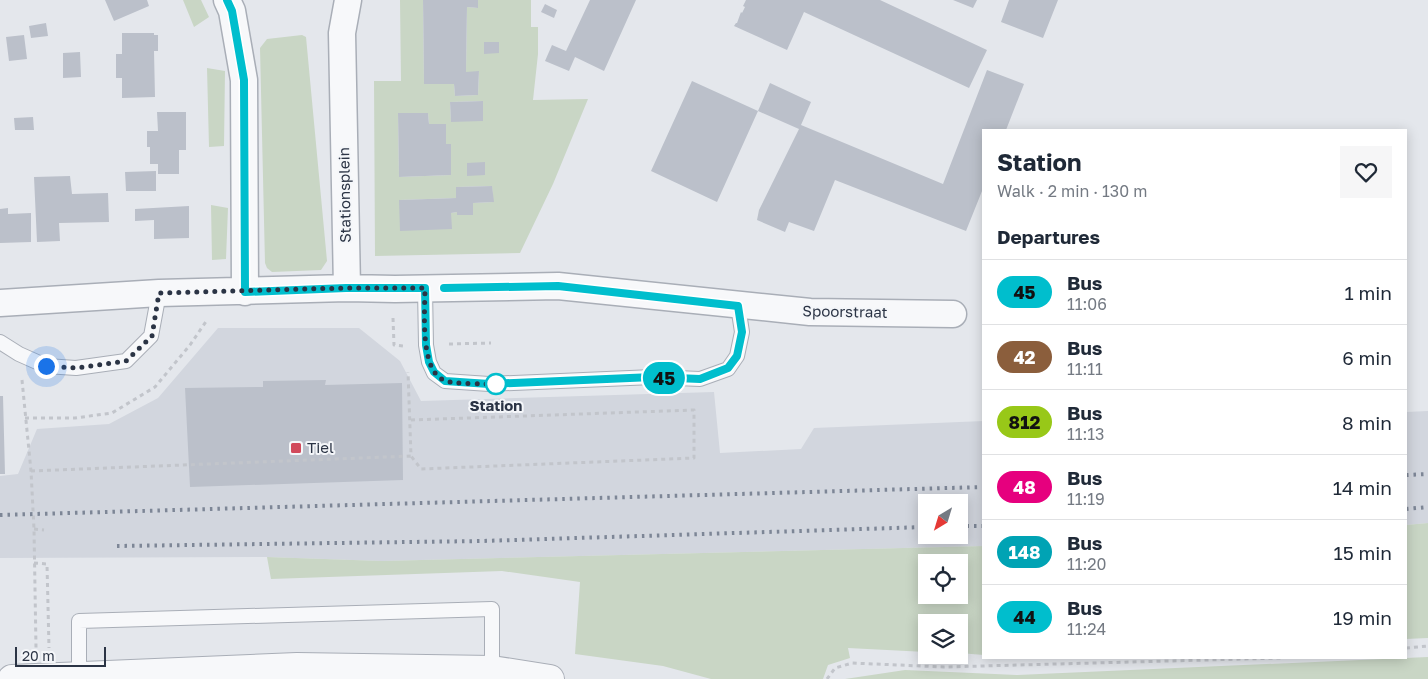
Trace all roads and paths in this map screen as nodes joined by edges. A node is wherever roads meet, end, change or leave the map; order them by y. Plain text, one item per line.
1 (227, 0) edge
2 (348, 0) edge
3 (346, 288) junction
4 (425, 288) junction
5 (245, 292) junction
6 (159, 293) junction
7 (0, 303) edge
8 (738, 306) junction
9 (952, 314) dead end
10 (207, 321) dead end
11 (0, 342) edge
12 (19, 354) junction
13 (407, 364) dead end
14 (25, 418) junction
15 (411, 420) junction
16 (411, 456) junction
17 (31, 471) junction
18 (34, 529) junction
19 (44, 530) dead end
20 (34, 563) junction
21 (1428, 646) edge
22 (1407, 648) edge
23 (1240, 659) edge
24 (44, 666) junction
25 (478, 673) edge
26 (78, 675) junction
27 (12, 679) edge
28 (550, 679) edge
29 (827, 679) edge

1 - 5 street
2 - 3 street, Stationsplein
3 - 4 street, Spoorstraat
3 - 5 street
4 - 8 street, Spoorstraat
4 - 8 lane
5 - 6 street
6 - 7 street
6 - 12 lane
8 - 9 street, Spoorstraat
10 - 14 path
11 - 12 lane
12 - 14 path
13 - 15 path
14 - 17 path
15 - 16 path
15 - 16 path
16 - 17 path
17 - 18 path
18 - 19 path
18 - 20 path
20 - 24 path
20 - 24 path
21 - 22 path
23 - 29 path
24 - 26 street
24 - 27 street
25 - 26 street
25 - 26 lane
25 - 28 street

